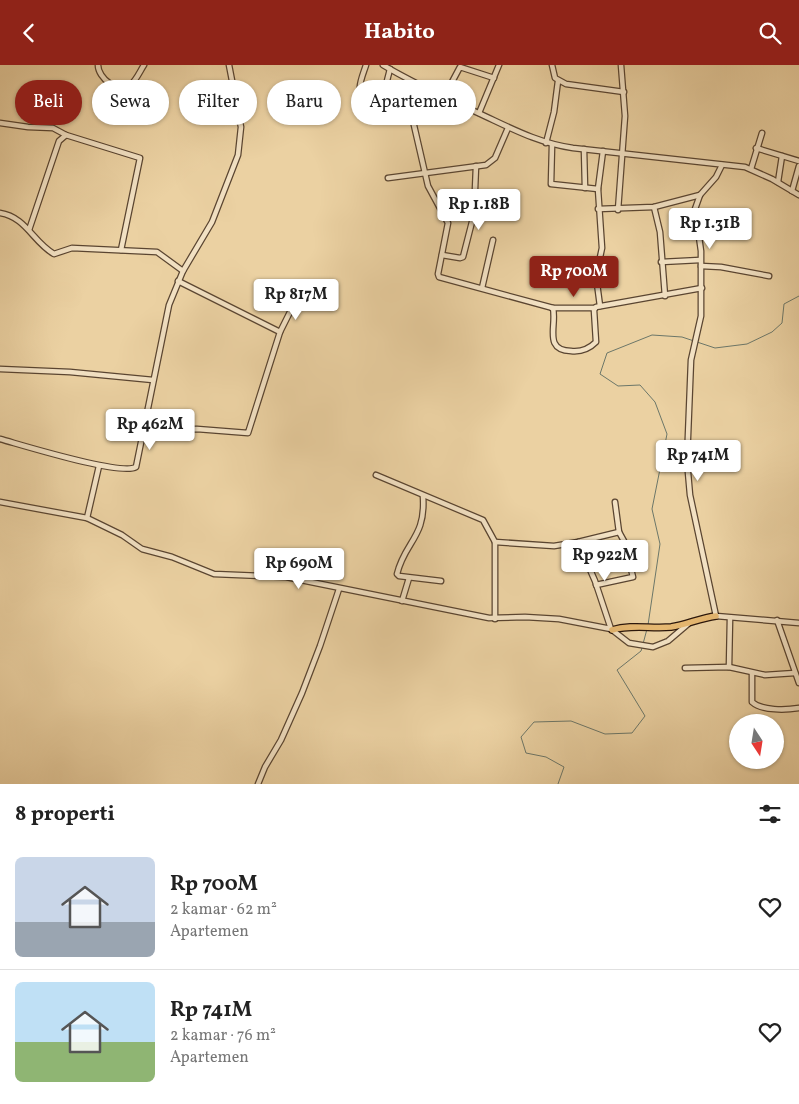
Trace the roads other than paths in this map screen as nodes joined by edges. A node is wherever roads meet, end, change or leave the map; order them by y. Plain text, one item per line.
1 (98, 65) edge
2 (144, 65) edge
3 (229, 65) edge
4 (366, 65) edge
5 (383, 65) edge
6 (499, 65) edge
7 (552, 65) edge
8 (621, 65) edge
9 (390, 69) junction
10 (494, 78) junction
11 (361, 80) edge
12 (387, 80) edge
13 (411, 80) edge
14 (453, 80) edge
15 (558, 81) junction
16 (624, 91) junction
17 (476, 112) edge
18 (479, 113) junction
19 (0, 123) edge
20 (415, 125) edge
21 (508, 128) junction
22 (762, 133) dead end
23 (66, 135) junction
24 (546, 143) junction
25 (552, 145) junction
26 (756, 148) junction
27 (584, 149) junction
28 (603, 151) junction
29 (622, 153) junction
30 (782, 156) junction
31 (799, 161) edge
32 (722, 165) junction
33 (799, 165) edge
34 (476, 166) junction
35 (751, 169) junction
36 (424, 173) junction
37 (388, 178) dead end
38 (778, 182) junction
39 (584, 188) junction
40 (598, 189) junction
41 (792, 191) junction
42 (700, 195) junction
43 (799, 195) edge
44 (654, 207) junction
45 (598, 209) junction
46 (618, 210) junction
47 (0, 213) edge
48 (28, 230) junction
49 (493, 240) dead end
50 (121, 250) junction
51 (442, 255) junction
52 (700, 259) junction
53 (661, 262) junction
54 (701, 266) junction
55 (183, 271) junction
56 (769, 276) dead end
57 (178, 281) junction
58 (482, 288) junction
59 (702, 288) junction
60 (665, 296) junction
61 (295, 302) dead end
62 (598, 307) junction
63 (552, 308) junction
64 (280, 332) junction
65 (0, 369) edge
66 (153, 379) junction
67 (144, 430) junction
68 (0, 439) edge
69 (99, 466) junction
70 (376, 475) dead end
71 (423, 496) junction
72 (0, 502) edge
73 (615, 502) dead end
74 (87, 518) junction
75 (619, 532) junction
76 (494, 542) junction
77 (578, 542) junction
78 (409, 578) junction
79 (441, 581) dead end
80 (596, 585) junction
81 (339, 589) junction
82 (402, 601) junction
83 (716, 617) junction
84 (730, 618) junction
85 (495, 619) junction
86 (777, 620) junction
87 (690, 622) junction
88 (799, 623) edge
89 (612, 629) junction
90 (729, 667) junction
91 (685, 668) dead end
92 (752, 673) junction
93 (795, 673) junction
94 (799, 683) edge
95 (799, 708) edge
96 (258, 784) edge

1 - 2 street
3 - 55 street
4 - 11 street
5 - 9 street
6 - 10 street
7 - 15 street
8 - 16 street
9 - 12 street
9 - 13 street
10 - 14 street
10 - 18 street
15 - 16 street
15 - 24 street
16 - 29 street
17 - 18 street
18 - 21 street
19 - 23 street
20 - 36 street
21 - 24 street
21 - 34 street
22 - 26 street
23 - 48 street
23 - 50 street
24 - 25 street
25 - 27 street
25 - 39 street
26 - 30 street
26 - 35 street
27 - 28 street
27 - 39 street
28 - 29 street
28 - 40 street
29 - 32 street
29 - 46 street
30 - 31 street
30 - 38 street
32 - 35 street
32 - 42 street
33 - 41 street
34 - 36 street
34 - 51 street
35 - 38 street
36 - 37 street
36 - 51 street
38 - 41 street
39 - 40 street
40 - 45 street
41 - 43 street
42 - 44 street
42 - 52 street
44 - 46 street
44 - 53 street
45 - 46 street
45 - 62 street
47 - 48 street
48 - 50 street
49 - 58 street
50 - 55 street
51 - 58 street
52 - 53 street
52 - 54 street
53 - 60 street
54 - 56 street
54 - 59 street
55 - 57 street
57 - 64 street
57 - 66 street
58 - 63 street
59 - 60 street
59 - 83 street
60 - 62 street
61 - 64 street
62 - 63 street
62 - 63 street
64 - 67 street
65 - 66 street
66 - 67 street
67 - 69 street
68 - 69 street
69 - 74 street
70 - 71 street
71 - 76 street
71 - 78 street
72 - 74 street
73 - 75 street
74 - 81 street
75 - 77 street
75 - 80 street
76 - 77 street
76 - 85 street
77 - 80 street
78 - 79 street
78 - 82 street
80 - 89 street
81 - 82 street
81 - 96 street
82 - 85 street
83 - 84 street
83 - 87 main road
84 - 86 street
84 - 90 street
85 - 89 street
86 - 88 street
86 - 93 street
87 - 89 main road
87 - 89 street
90 - 91 street
90 - 92 street
92 - 93 street
92 - 95 street
93 - 94 street

